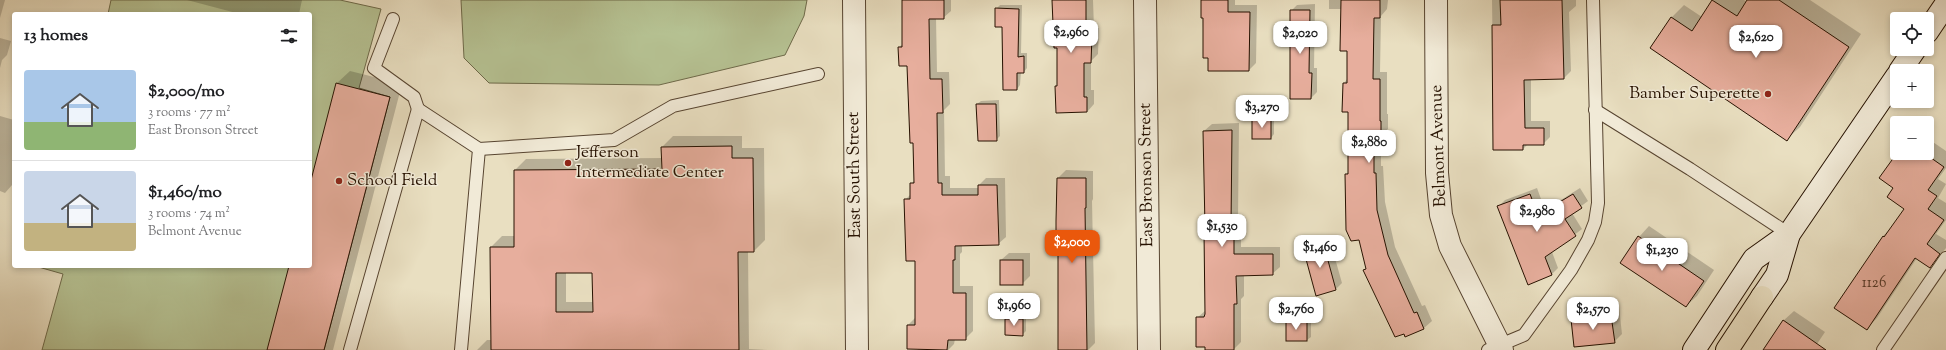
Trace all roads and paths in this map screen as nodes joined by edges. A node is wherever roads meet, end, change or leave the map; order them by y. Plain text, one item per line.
1 (854, 0) edge
2 (1145, 0) edge
3 (1436, 0) edge
4 (1593, 0) edge
5 (1946, 4) edge
6 (392, 19) dead end
7 (1934, 22) edge
8 (818, 74) dead end
9 (1890, 86) edge
10 (418, 109) junction
11 (1595, 110) junction
12 (479, 149) junction
13 (1789, 234) junction
14 (1946, 258) edge
15 (1762, 297) junction
16 (1496, 348) edge
17 (350, 350) edge
18 (461, 350) edge
19 (857, 350) edge
20 (1149, 350) edge
21 (1694, 350) edge
22 (1726, 350) edge
23 (1740, 350) edge
24 (1883, 350) edge

1 - 19 street, East South Street
2 - 20 street, East Bronson Street
3 - 16 street, Belmont Avenue
4 - 11 lane
5 - 7 street
6 - 10 lane
8 - 12 lane
9 - 13 street
10 - 12 lane
10 - 17 lane
11 - 13 lane
11 - 16 lane
12 - 18 lane
13 - 15 street
13 - 21 street
14 - 24 lane
15 - 22 main road
15 - 23 main road

